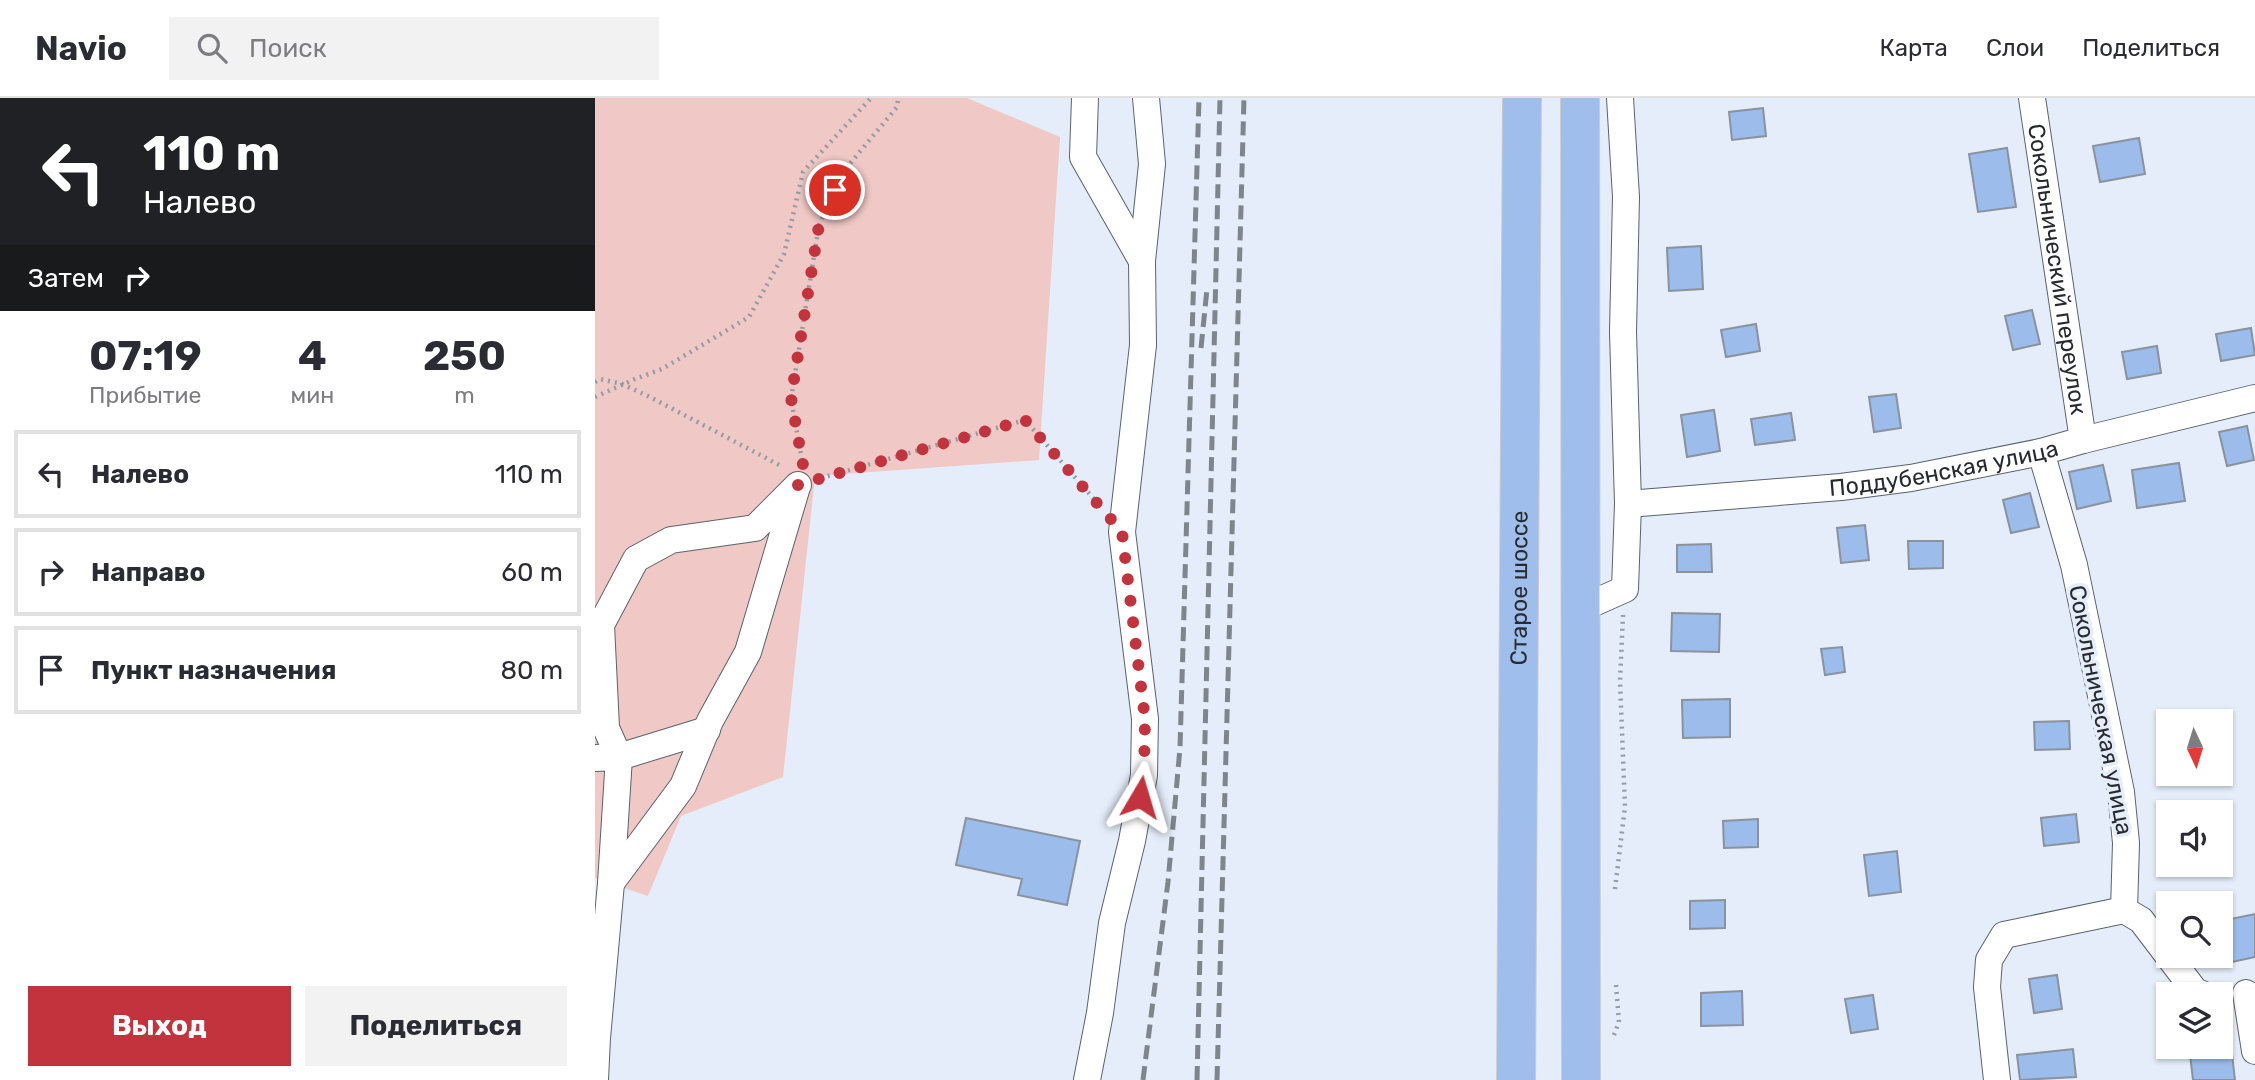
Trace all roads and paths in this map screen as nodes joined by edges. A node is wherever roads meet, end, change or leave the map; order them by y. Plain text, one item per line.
1 (871, 98) edge
2 (898, 98) edge
3 (1084, 98) edge
4 (1146, 98) edge
5 (1523, 98) edge
6 (1580, 98) edge
7 (1621, 98) edge
8 (2032, 98) edge
9 (1142, 261) junction
10 (595, 382) edge
11 (622, 384) junction
12 (595, 397) edge
13 (2255, 398) edge
14 (2083, 440) junction
15 (2042, 452) junction
16 (798, 485) junction
17 (1628, 504) junction
18 (1122, 532) junction
19 (1625, 589) junction
20 (1580, 609) junction
21 (707, 730) junction
22 (607, 758) edge
23 (611, 883) junction
24 (1614, 902) dead end
25 (2124, 910) junction
26 (1615, 982) dead end
27 (2188, 982) edge
28 (2240, 994) edge
29 (1614, 1035) dead end
30 (2255, 1051) edge
31 (595, 1079) edge
32 (1087, 1080) edge
33 (1516, 1080) edge
34 (1581, 1080) edge
35 (1997, 1080) edge

1 - 11 path
2 - 16 path
3 - 9 street
4 - 9 street
5 - 33 highway, Старое шоссе
6 - 20 highway
7 - 17 street
8 - 14 street, Сокольнический переулок
9 - 18 street
10 - 11 path
11 - 12 path
11 - 16 path
13 - 14 street, Поддубенская улица
14 - 15 street, Поддубенская улица
15 - 17 street, Поддубенская улица
15 - 25 street, Сокольническая улица
16 - 18 path
16 - 21 street
16 - 22 street
17 - 19 street
18 - 32 street
19 - 20 street
19 - 24 path
20 - 34 highway
21 - 22 street
21 - 23 street
22 - 23 street
23 - 31 street
25 - 27 street
25 - 35 street
26 - 29 path
28 - 30 street

